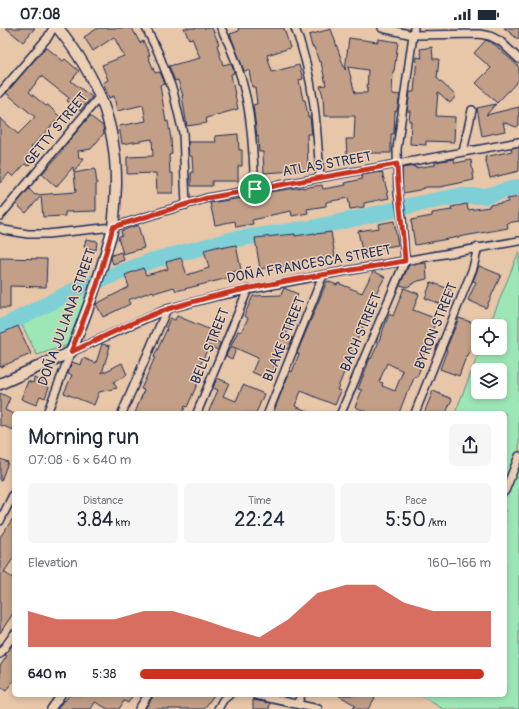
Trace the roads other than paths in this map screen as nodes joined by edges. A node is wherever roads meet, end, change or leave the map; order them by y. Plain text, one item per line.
1 (53, 28) edge
2 (58, 28) edge
3 (146, 28) edge
4 (221, 28) edge
5 (295, 28) edge
6 (382, 28) edge
7 (413, 32) edge
8 (519, 59) edge
9 (0, 93) edge
10 (100, 96) junction
11 (472, 110) dead end
12 (519, 142) edge
13 (463, 152) junction
14 (397, 164) junction
15 (320, 178) junction
16 (255, 189) junction
17 (186, 205) junction
18 (0, 216) edge
19 (113, 227) junction
20 (0, 228) edge
21 (519, 241) edge
22 (478, 247) junction
23 (405, 261) junction
24 (323, 275) junction
25 (248, 289) junction
26 (167, 309) junction
27 (71, 352) junction
28 (0, 384) edge
29 (48, 411) edge
30 (123, 411) edge
31 (198, 411) edge
32 (269, 411) edge
33 (342, 411) edge
34 (416, 411) edge
35 (519, 456) edge
36 (507, 486) edge
37 (12, 498) edge
38 (0, 521) edge
39 (12, 637) edge
40 (0, 654) edge
41 (60, 697) edge
42 (147, 697) edge
43 (227, 697) edge
44 (266, 697) edge
45 (300, 697) edge
46 (298, 703) junction
47 (51, 709) edge
48 (139, 709) edge
49 (218, 709) edge
50 (318, 709) edge

1 - 9 street
2 - 10 street, DOÑA JULIANA STREET
3 - 17 street
4 - 16 street
5 - 15 street
6 - 7 street
7 - 8 street
7 - 14 street
10 - 18 street, GETTY STREET
10 - 19 street, DOÑA JULIANA STREET
11 - 13 street
12 - 13 street, ATLAS STREET
13 - 14 street, ATLAS STREET
14 - 15 street, ATLAS STREET
14 - 23 street
15 - 16 street, ATLAS STREET
16 - 17 street, ATLAS STREET
17 - 19 street, ATLAS STREET
19 - 20 street, ATLAS STREET
19 - 27 street, DOÑA JULIANA STREET
21 - 22 street, DOÑA FRANCESCA STREET
22 - 23 street, DOÑA FRANCESCA STREET
22 - 34 street, BYRON STREET
23 - 24 street, DOÑA FRANCESCA STREET
23 - 33 street, BACH STREET
24 - 25 street, DOÑA FRANCESCA STREET
24 - 32 street, BLAKE STREET
25 - 26 street, DOÑA FRANCESCA STREET
25 - 31 street, BELL STREET
26 - 27 street, DOÑA FRANCESCA STREET
26 - 30 street
27 - 28 street, DOÑA FRANCESCA STREET
27 - 29 street, DOÑA JULIANA STREET
35 - 36 street
37 - 38 street
39 - 40 street
41 - 47 street
42 - 48 street
43 - 49 street
44 - 46 street
45 - 46 street
46 - 50 street

